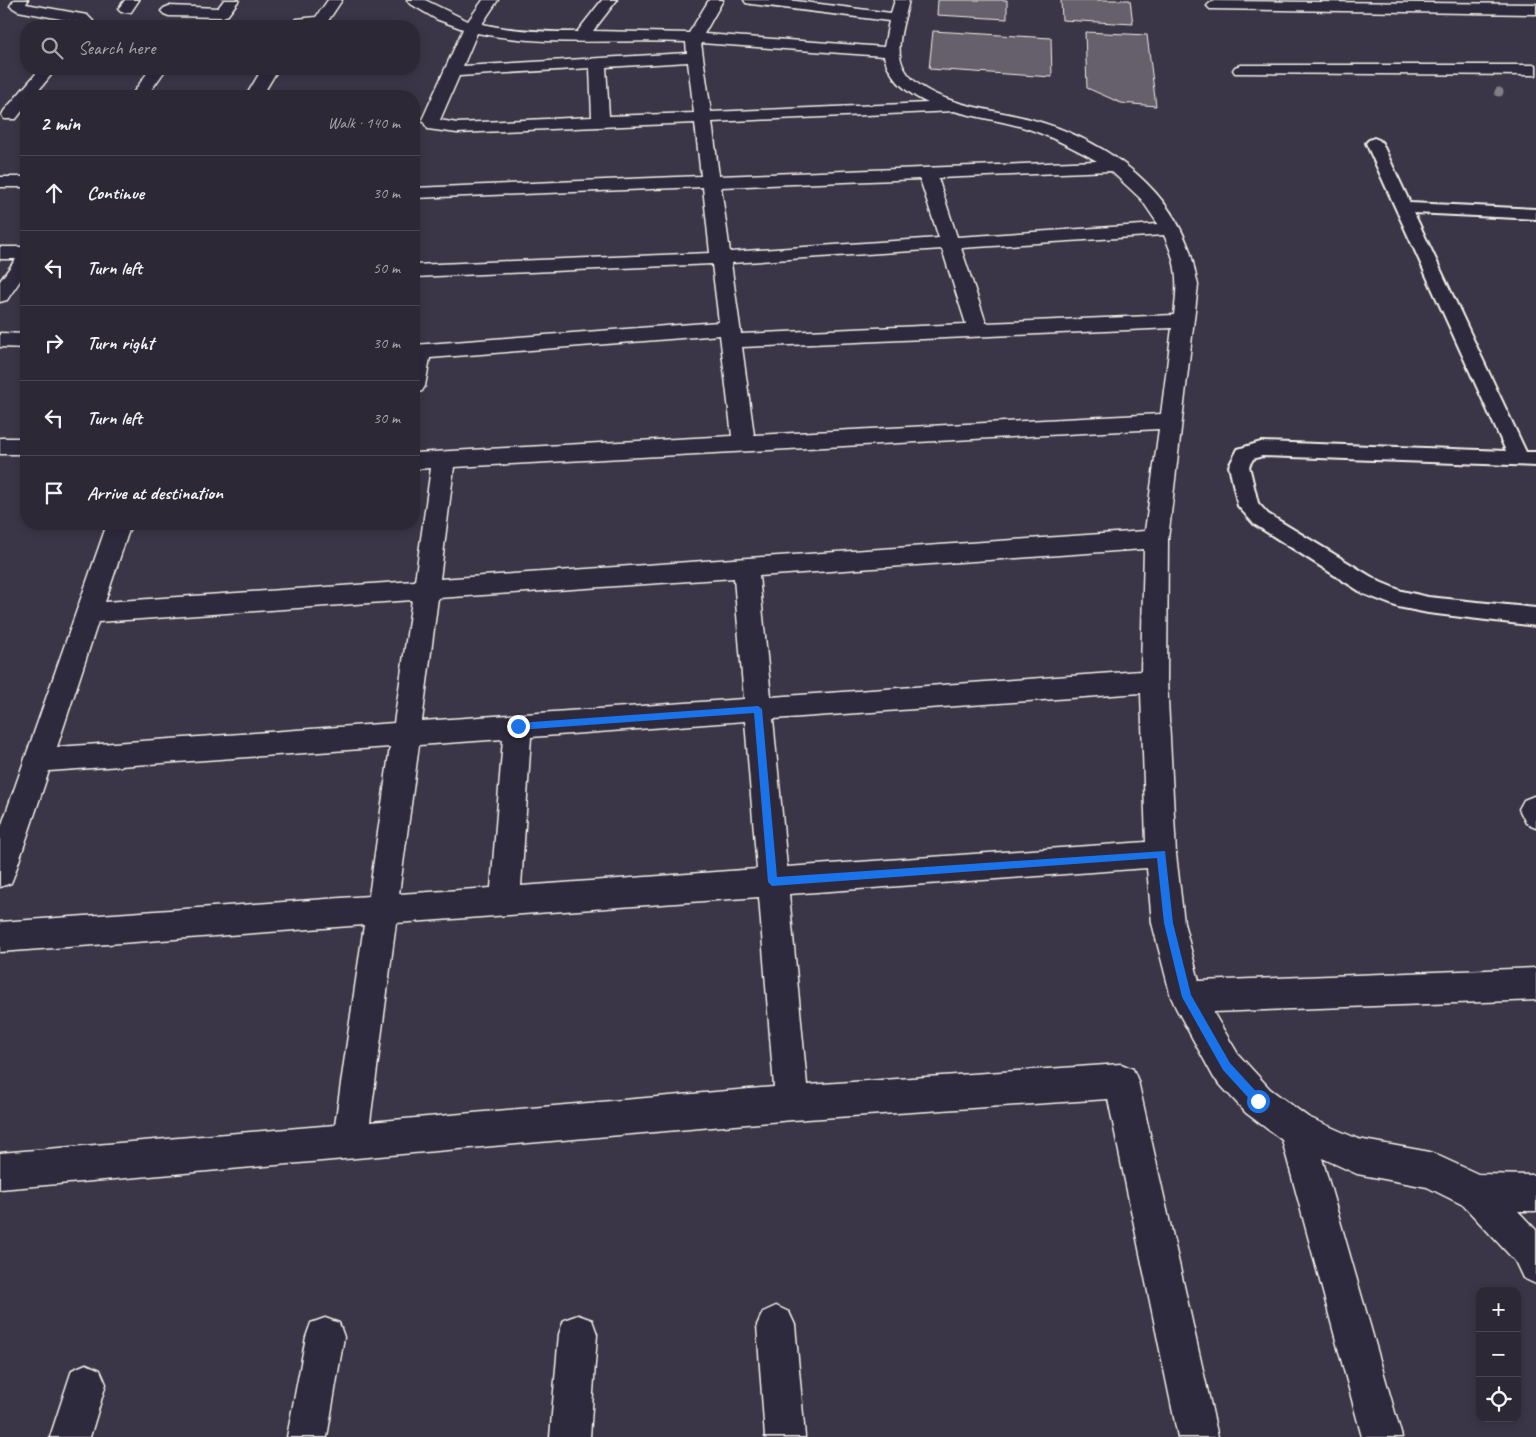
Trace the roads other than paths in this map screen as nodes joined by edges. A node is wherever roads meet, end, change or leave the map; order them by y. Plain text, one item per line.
1 (21, 0) edge
2 (232, 0) edge
3 (335, 0) edge
4 (414, 0) edge
5 (491, 0) edge
6 (610, 0) edge
7 (716, 0) edge
8 (751, 0) edge
9 (823, 4) edge
10 (1215, 6) dead end
11 (900, 9) edge
12 (1536, 9) edge
13 (169, 11) dead end
14 (198, 12) junction
15 (84, 20) edge
16 (192, 20) edge
17 (322, 20) edge
18 (472, 27) junction
19 (581, 37) junction
20 (694, 48) junction
21 (891, 52) junction
22 (598, 63) junction
23 (1241, 70) dead end
24 (1536, 70) edge
25 (453, 71) junction
26 (43, 75) edge
27 (154, 75) edge
28 (266, 75) edge
29 (32, 90) edge
30 (143, 90) edge
31 (258, 90) edge
32 (20, 105) edge
33 (954, 107) junction
34 (12, 115) edge
35 (703, 118) junction
36 (422, 120) edge
37 (601, 122) junction
38 (1374, 143) dead end
39 (1114, 166) junction
40 (927, 173) junction
41 (0, 182) edge
42 (20, 182) edge
43 (711, 182) junction
44 (420, 193) edge
45 (1404, 208) junction
46 (1536, 214) edge
47 (1169, 229) junction
48 (950, 243) junction
49 (0, 252) edge
50 (20, 253) edge
51 (721, 258) junction
52 (20, 267) edge
53 (420, 271) edge
54 (0, 296) edge
55 (1183, 321) junction
56 (978, 330) junction
57 (731, 334) junction
58 (0, 340) edge
59 (20, 341) edge
60 (420, 352) edge
61 (1170, 421) junction
62 (744, 442) junction
63 (0, 446) edge
64 (20, 446) edge
65 (1528, 458) edge
66 (444, 460) junction
67 (420, 461) edge
68 (117, 530) edge
69 (1156, 539) junction
70 (746, 568) junction
71 (426, 590) junction
72 (89, 613) junction
73 (1536, 617) edge
74 (1154, 681) junction
75 (758, 709) junction
76 (518, 726) junction
77 (406, 734) junction
78 (38, 760) junction
79 (1162, 854) junction
80 (0, 873) edge
81 (772, 882) junction
82 (506, 901) junction
83 (381, 910) junction
84 (0, 938) edge
85 (1536, 984) edge
86 (1187, 997) junction
87 (792, 1103) junction
88 (1296, 1129) junction
89 (350, 1142) junction
90 (0, 1171) edge
91 (1476, 1192) junction
92 (1536, 1193) edge
93 (1536, 1265) edge
94 (776, 1324) dead end
95 (578, 1334) dead end
96 (324, 1337) dead end
97 (86, 1384) dead end
98 (70, 1437) edge
99 (307, 1437) edge
100 (570, 1437) edge
101 (785, 1437) edge
102 (1198, 1437) edge
103 (1382, 1437) edge

1 - 15 street
2 - 14 street
3 - 17 street
4 - 18 street
5 - 18 street
6 - 19 street
7 - 20 street
8 - 9 street
9 - 11 street
10 - 12 street
11 - 21 street
13 - 14 street
14 - 16 street
18 - 19 street
18 - 25 street
19 - 20 street
20 - 21 street
20 - 22 street
20 - 35 street
21 - 33 street
22 - 25 street
22 - 37 street
23 - 24 street
25 - 36 street
26 - 29 street
27 - 30 street
28 - 31 street
32 - 34 street
33 - 35 street
33 - 39 street
35 - 37 street
35 - 43 street
36 - 37 street
38 - 45 lane
39 - 40 street
39 - 47 street
40 - 43 street
40 - 48 street
41 - 42 street
43 - 44 street
43 - 51 street
45 - 46 lane
45 - 65 lane
47 - 48 street
47 - 55 street
48 - 51 street
48 - 56 street
49 - 50 street
51 - 53 street
51 - 57 street
52 - 54 street
55 - 56 street
55 - 61 street
56 - 57 street
57 - 60 street
57 - 62 street
58 - 59 street
61 - 62 street
61 - 69 street
62 - 66 street
63 - 64 street
65 - 73 lane
66 - 67 street
66 - 71 street
68 - 72 street
69 - 70 street
69 - 74 street
70 - 71 street
70 - 75 street
71 - 72 street
71 - 77 street
72 - 78 street
74 - 75 street
74 - 79 street
75 - 76 street
75 - 81 street
76 - 77 street
76 - 82 street
77 - 78 street
77 - 83 street
78 - 80 street
79 - 81 street
79 - 86 street
81 - 82 street
81 - 87 street
82 - 83 street
83 - 84 street
83 - 89 street
85 - 86 street
86 - 88 street
87 - 89 street
87 - 102 street
88 - 91 street
88 - 103 street
89 - 90 street
91 - 92 street
91 - 93 street
94 - 101 street
95 - 100 street
96 - 99 street
97 - 98 street

